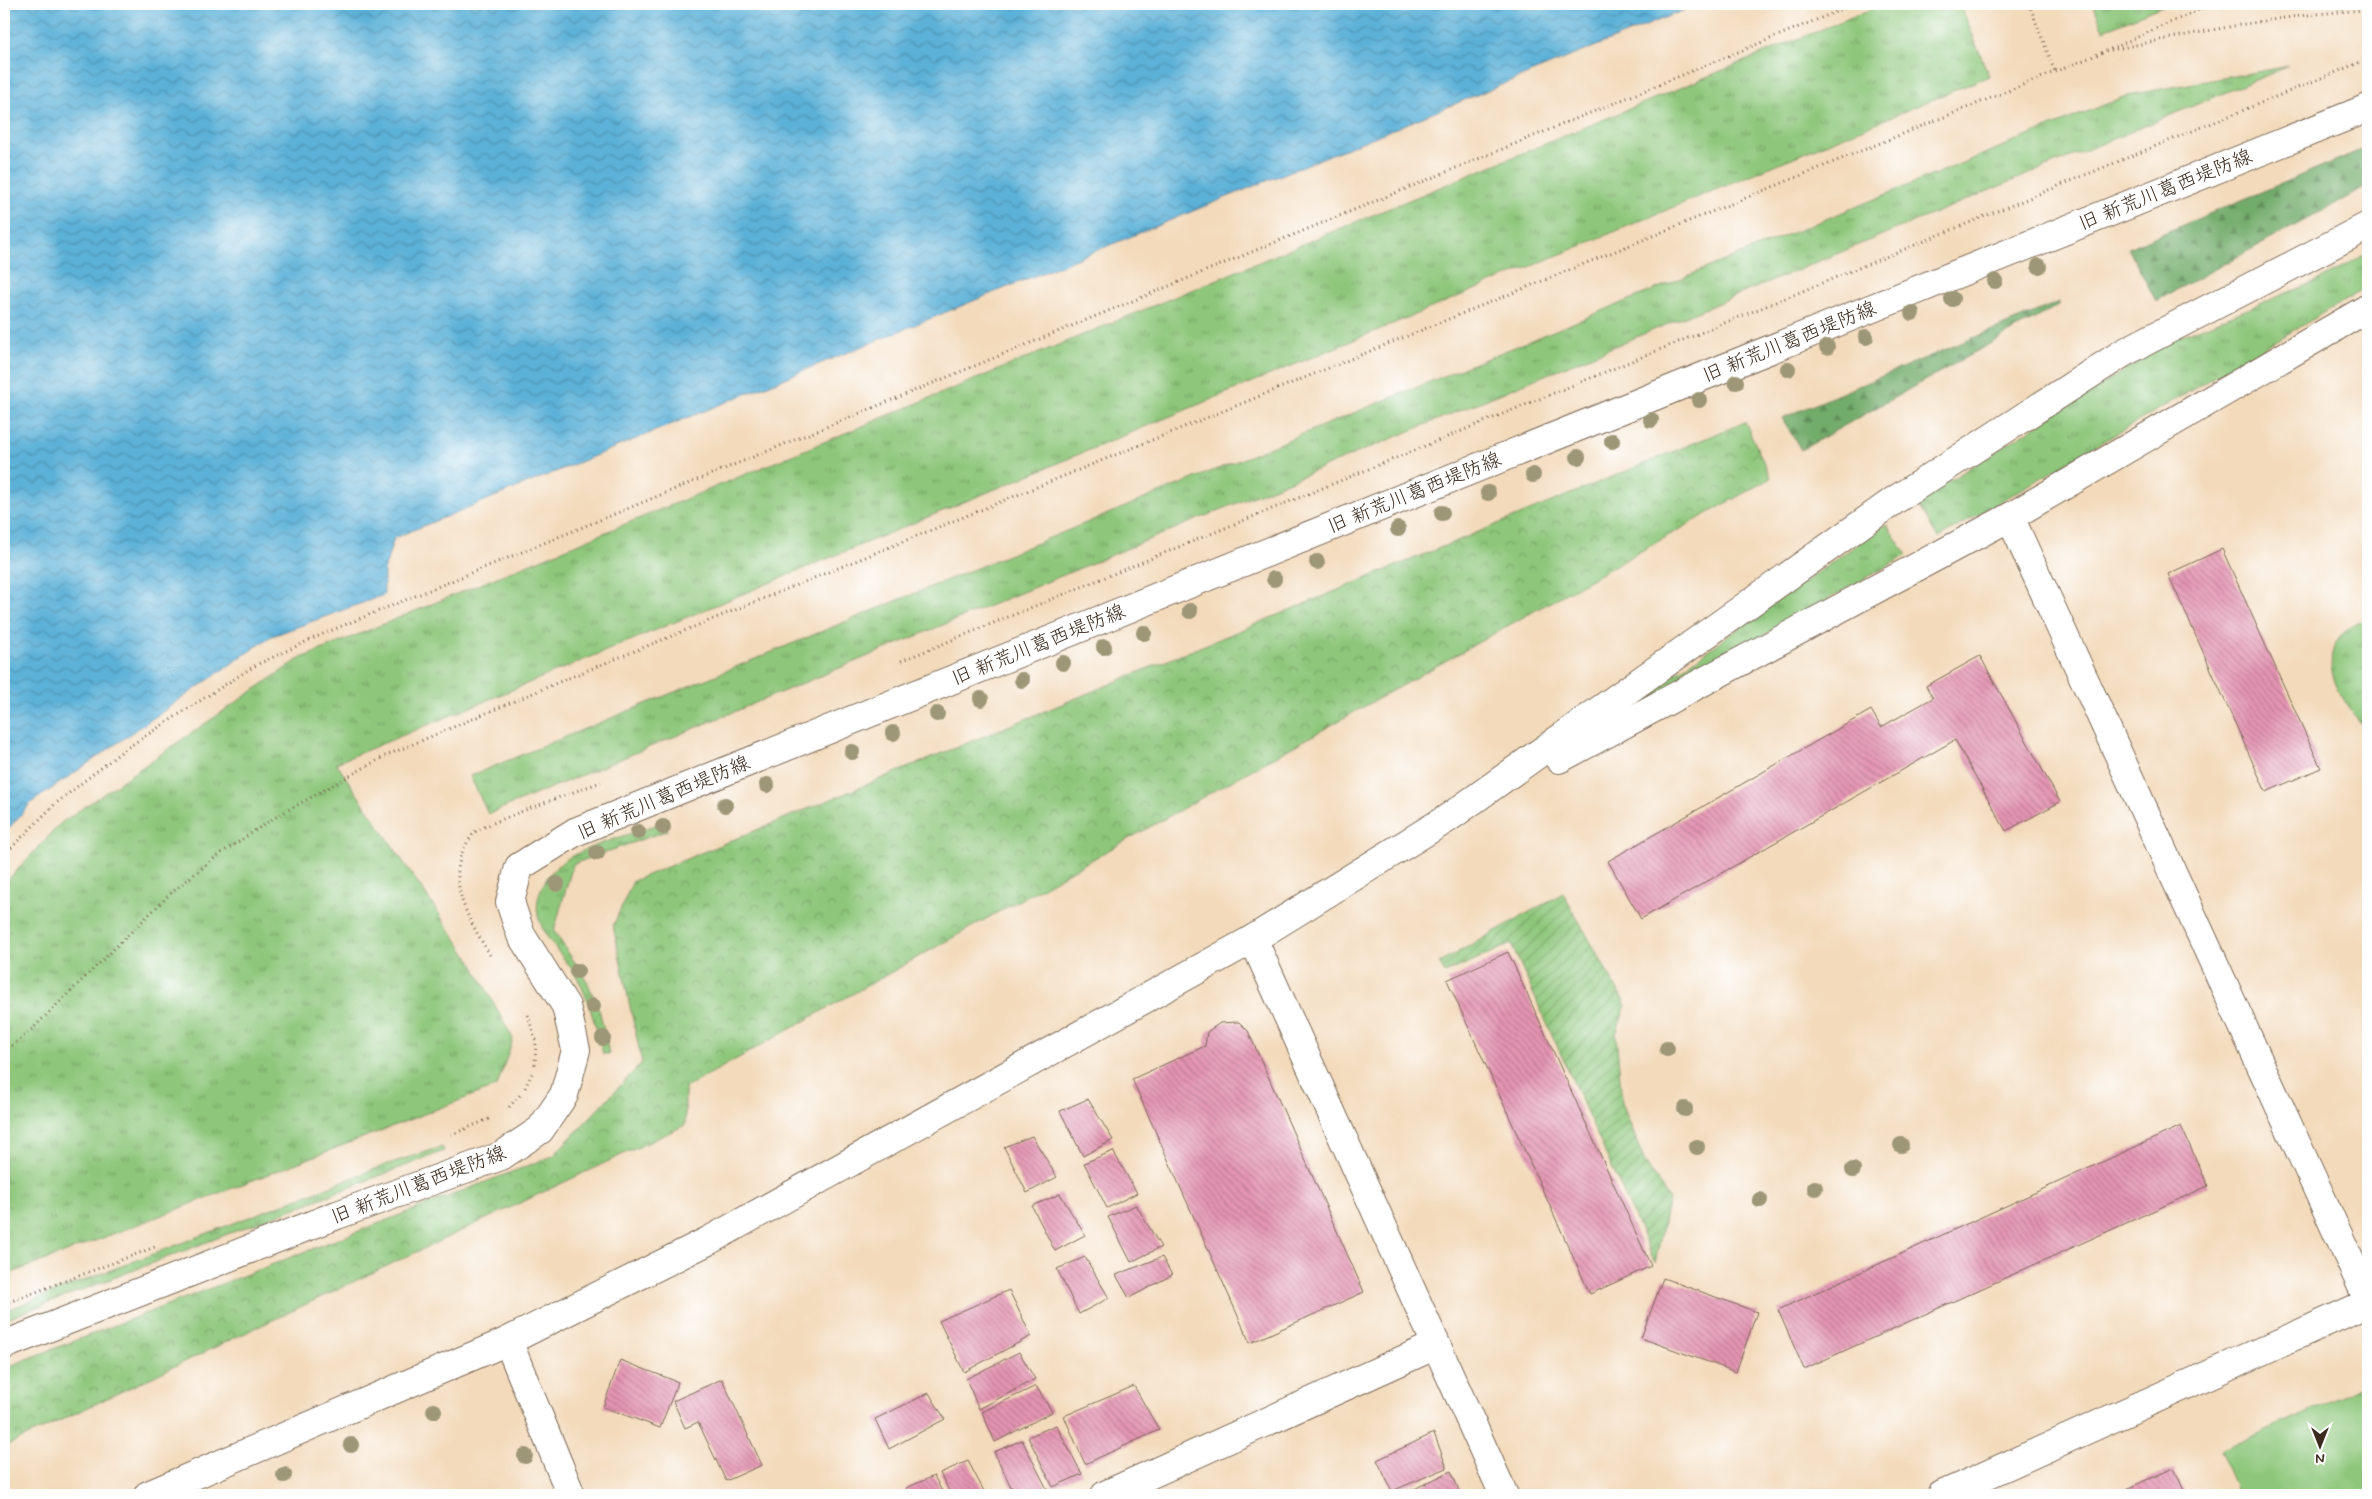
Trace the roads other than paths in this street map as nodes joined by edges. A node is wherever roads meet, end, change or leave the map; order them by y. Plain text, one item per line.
1 (2368, 108) edge
2 (2368, 226) edge
3 (2368, 308) edge
4 (2010, 516) junction
5 (1448, 818) junction
6 (1253, 939) junction
7 (2368, 1302) edge
8 (508, 1341) junction
9 (4, 1345) edge
10 (1436, 1345) junction
11 (148, 1495) edge
12 (571, 1495) edge
13 (1105, 1495) edge
14 (1504, 1495) edge
15 (1942, 1495) edge

1 - 9 street, 旧 新荒川葛西堤防線
2 - 5 street
3 - 4 street
4 - 5 street
4 - 7 street
5 - 6 street
6 - 8 street
6 - 10 street
7 - 15 street
8 - 11 street
8 - 12 street
10 - 13 street
10 - 14 street

